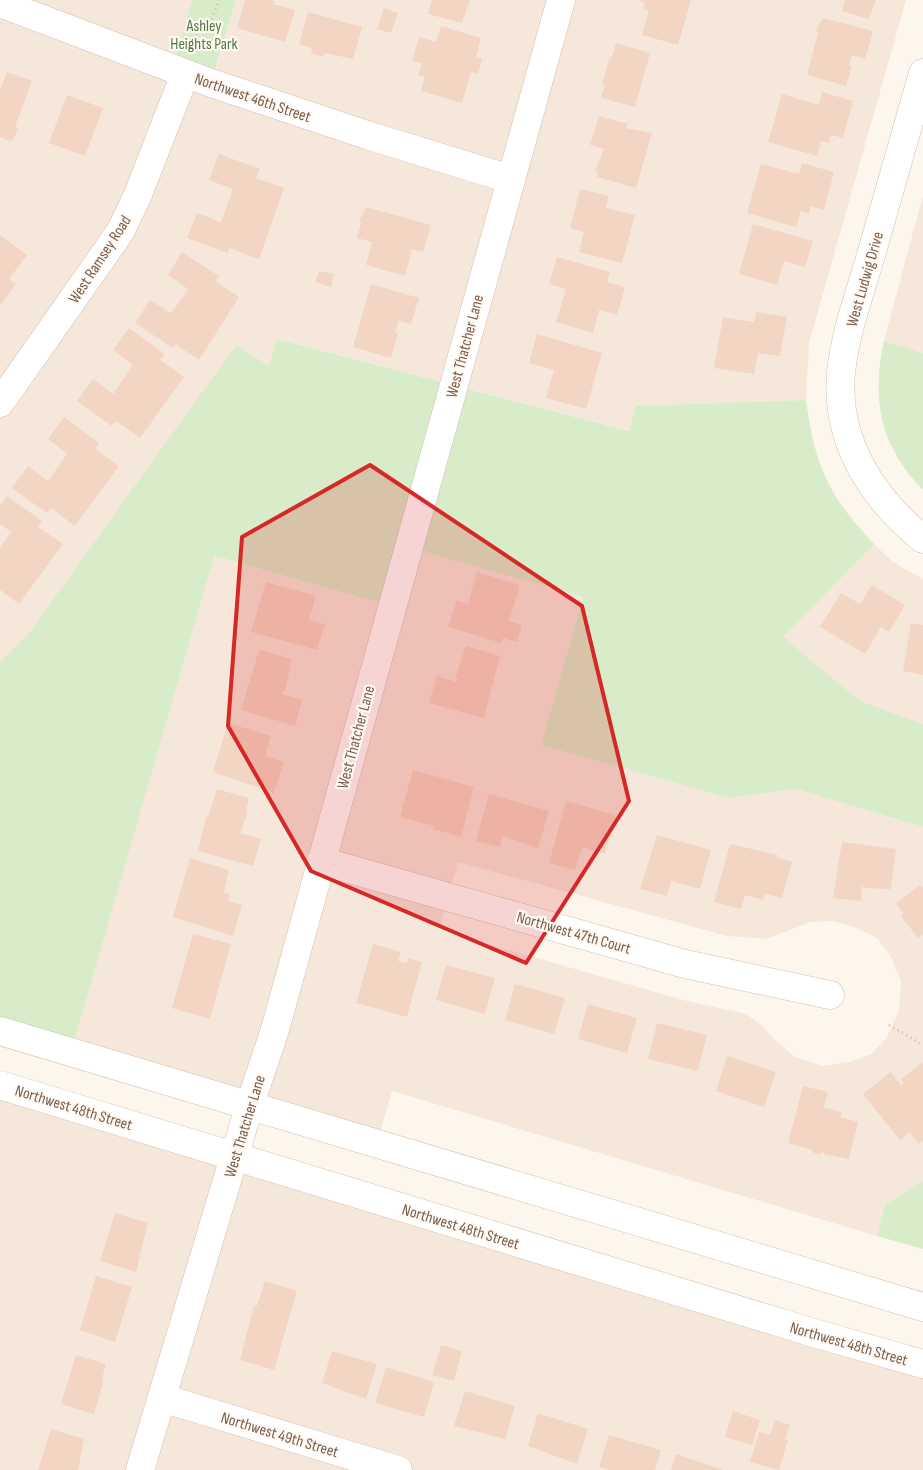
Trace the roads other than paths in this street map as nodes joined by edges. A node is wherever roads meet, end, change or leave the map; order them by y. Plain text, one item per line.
1 (561, 0) edge
2 (10, 4) edge
3 (923, 72) edge
4 (185, 74) junction
5 (510, 179) junction
6 (0, 402) edge
7 (923, 539) edge
8 (321, 861) junction
9 (830, 995) dead end
10 (0, 1031) edge
11 (0, 1085) edge
12 (250, 1104) junction
13 (235, 1157) junction
14 (923, 1307) edge
15 (923, 1364) edge
16 (162, 1398) junction
17 (140, 1470) edge
18 (398, 1470) edge

1 - 5 street, West Thatcher Lane
2 - 4 street, Northwest 46th Street
3 - 7 street, West Ludwig Drive
4 - 5 street, Northwest 46th Street
4 - 6 street, West Ramsey Road
5 - 8 street, West Thatcher Lane
8 - 9 street, Northwest 47th Court
8 - 12 street, West Thatcher Lane
10 - 12 street
11 - 13 street, Northwest 48th Street
12 - 13 street, West Thatcher Lane
12 - 14 street
13 - 15 street, Northwest 48th Street
13 - 16 street, West Thatcher Lane
16 - 17 street, West Thatcher Lane
16 - 18 street, Northwest 49th Street

